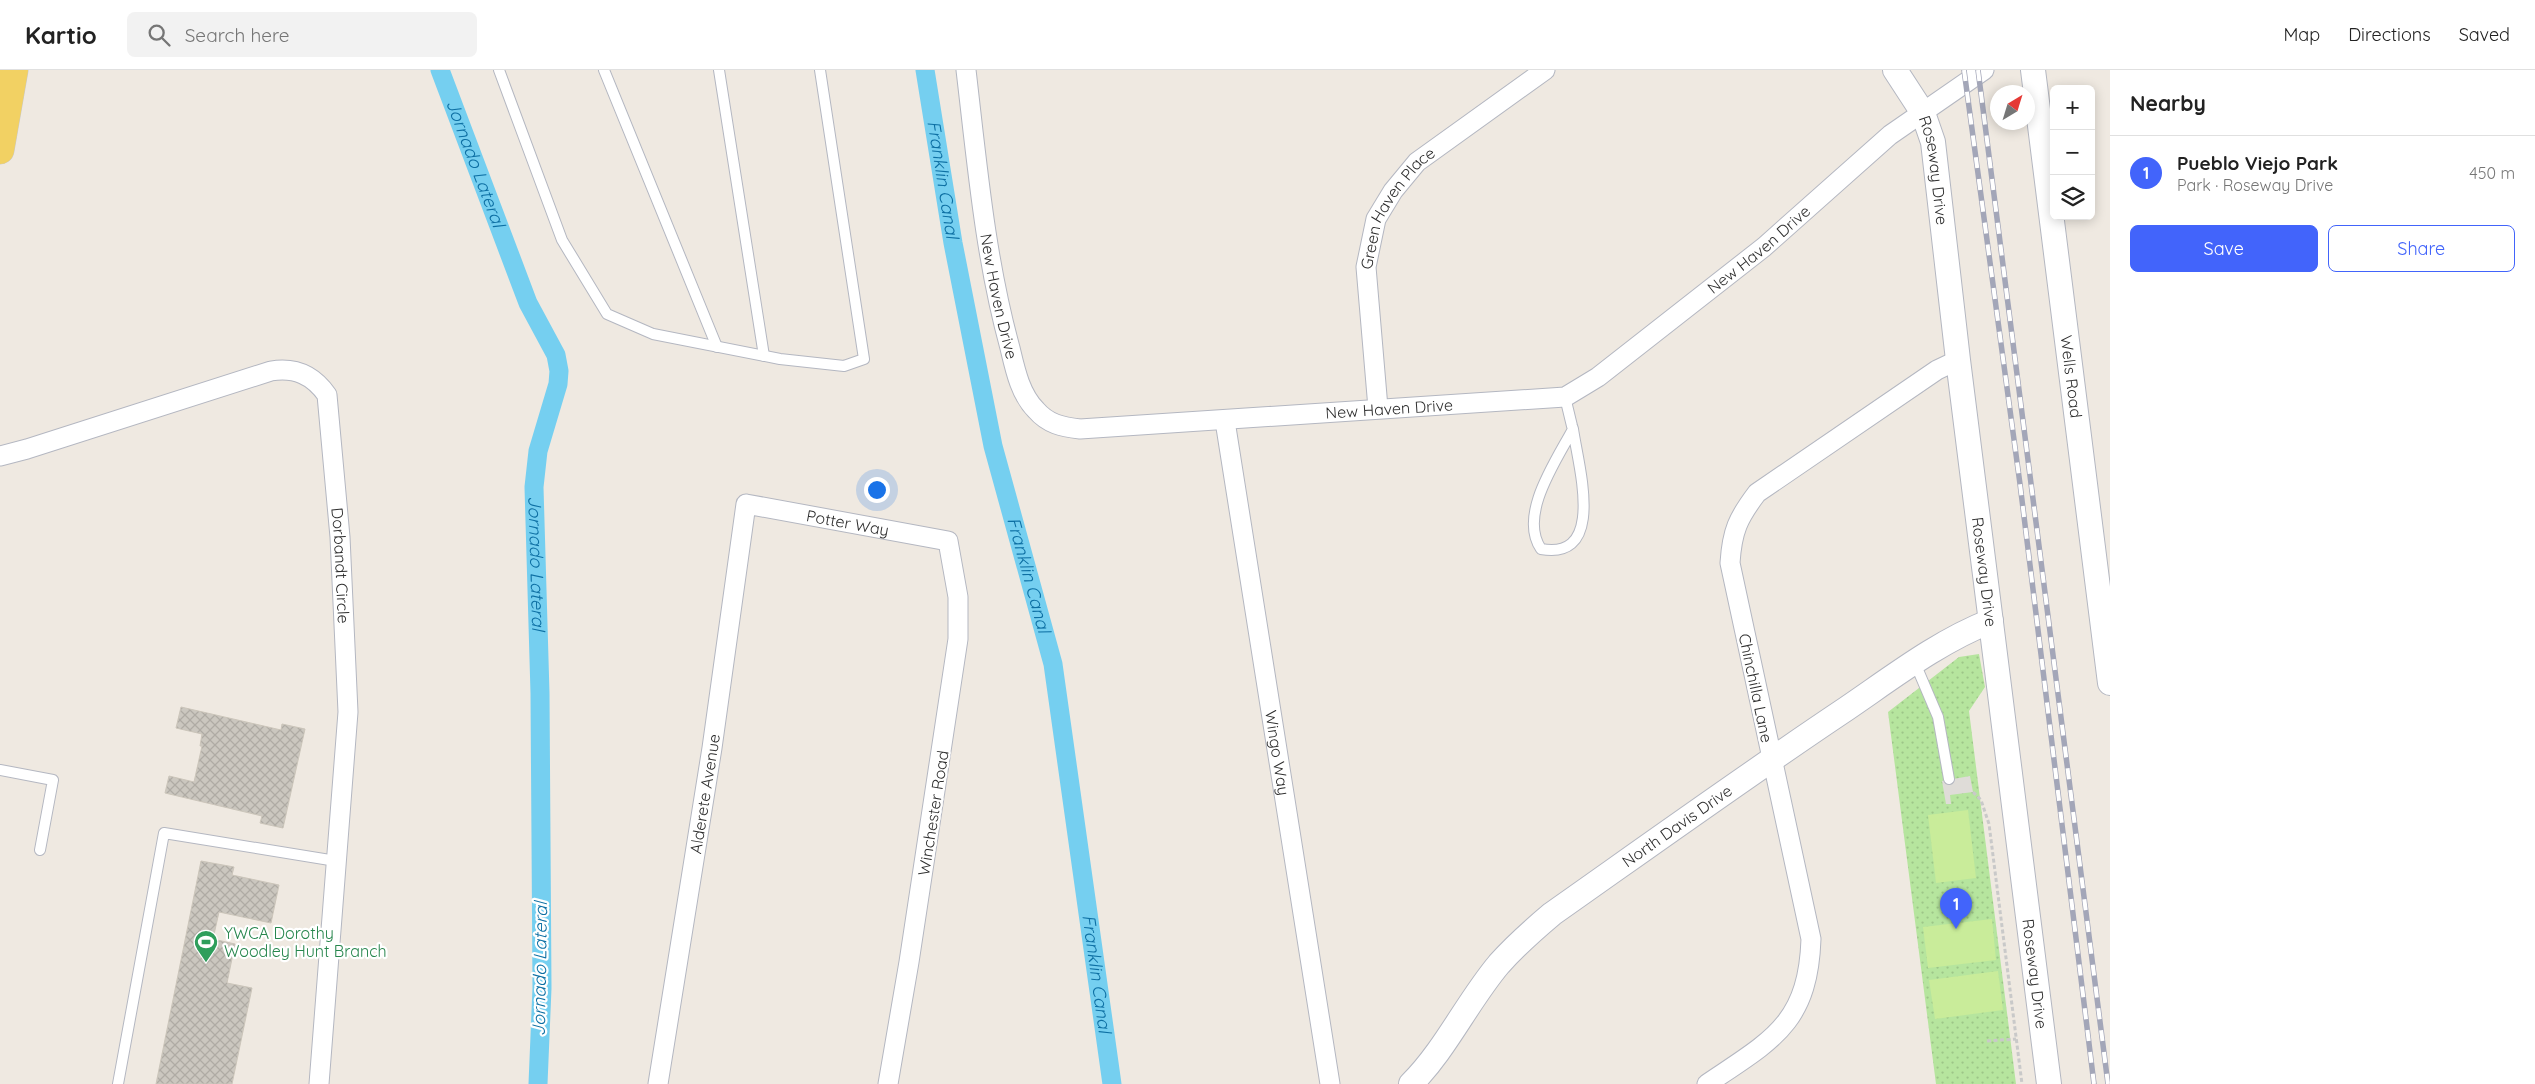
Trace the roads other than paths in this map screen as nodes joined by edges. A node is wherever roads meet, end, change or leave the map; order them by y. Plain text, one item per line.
1 (14, 70) edge
2 (499, 70) edge
3 (604, 70) edge
4 (720, 70) edge
5 (820, 70) edge
6 (966, 70) edge
7 (1545, 70) edge
8 (1895, 70) edge
9 (1984, 70) edge
10 (2033, 70) edge
11 (1923, 113) junction
12 (0, 150) edge
13 (717, 347) junction
14 (764, 356) junction
15 (1958, 360) junction
16 (1565, 396) junction
17 (1378, 408) junction
18 (1225, 421) junction
19 (1573, 430) junction
20 (0, 456) edge
21 (746, 504) joint
22 (948, 541) joint
23 (1992, 621) junction
24 (1915, 663) junction
25 (2110, 683) edge
26 (1771, 759) junction
27 (0, 770) edge
28 (1949, 779) dead end
29 (40, 850) dead end
30 (336, 861) junction
31 (118, 1084) edge
32 (319, 1084) edge
33 (658, 1084) edge
34 (888, 1084) edge
35 (1330, 1084) edge
36 (1411, 1084) edge
37 (1707, 1084) edge
38 (2049, 1084) edge

1 - 12 main road
2 - 13 lane
3 - 13 lane
4 - 14 lane
5 - 14 lane
6 - 18 street, New Haven Drive
7 - 17 street, Green Haven Place
8 - 11 street, Roseway Drive
9 - 11 street, New Haven Drive
10 - 25 street, Wells Road
11 - 15 street, Roseway Drive
11 - 16 street, New Haven Drive
13 - 14 lane
15 - 23 street, Roseway Drive
15 - 26 street, Chinchilla Lane
16 - 17 street, New Haven Drive
16 - 19 lane
17 - 18 street, New Haven Drive
18 - 35 street, Wingo Way
19 - 19 lane
20 - 30 street, Dorbandt Circle
21 - 22 street, Potter Way
21 - 33 street, Alderete Avenue
22 - 34 street, Winchester Road
23 - 24 street, North Davis Drive
23 - 38 street, Roseway Drive
24 - 26 street, North Davis Drive
24 - 28 lane
26 - 36 street, North Davis Drive
26 - 37 street, Chinchilla Lane
27 - 29 lane
30 - 31 lane
30 - 32 street, Dorbandt Circle

